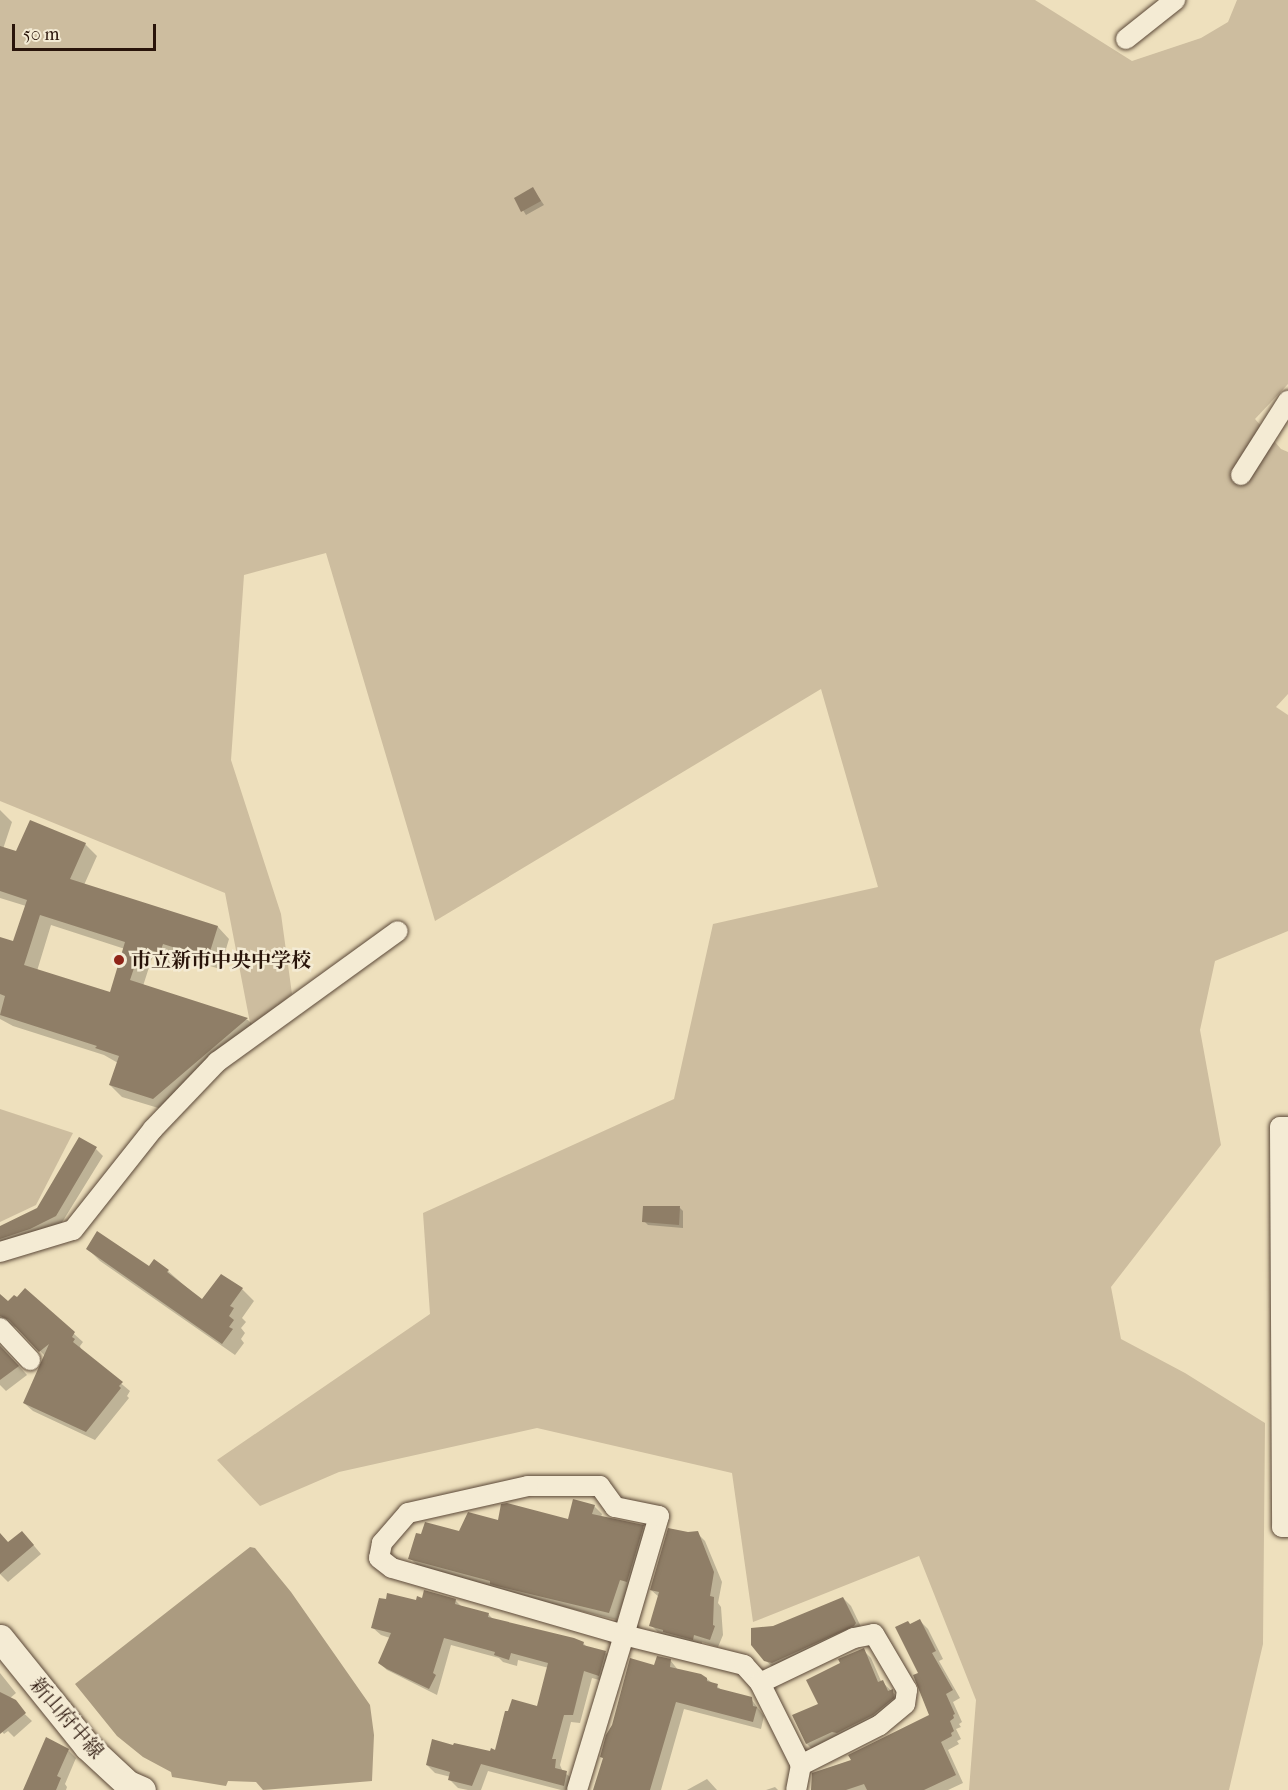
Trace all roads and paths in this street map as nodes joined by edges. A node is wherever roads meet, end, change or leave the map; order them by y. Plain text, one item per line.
1 (1175, 0) edge
2 (1126, 39) dead end
3 (1288, 401) edge
4 (1241, 475) dead end
5 (398, 931) dead end
6 (1288, 1127) edge
7 (0, 1252) edge
8 (0, 1328) edge
9 (1285, 1345) edge
10 (30, 1360) dead end
11 (1288, 1527) edge
12 (624, 1635) junction
13 (0, 1638) edge
14 (760, 1683) junction
15 (801, 1765) junction
16 (142, 1790) edge
17 (578, 1790) edge
18 (796, 1790) edge

1 - 2 street
3 - 4 street
5 - 7 street
6 - 9 street
8 - 10 street
9 - 11 street
12 - 12 street
12 - 14 street
12 - 17 street
13 - 16 main road, 新山府中線
14 - 15 street
14 - 15 street
15 - 18 street

